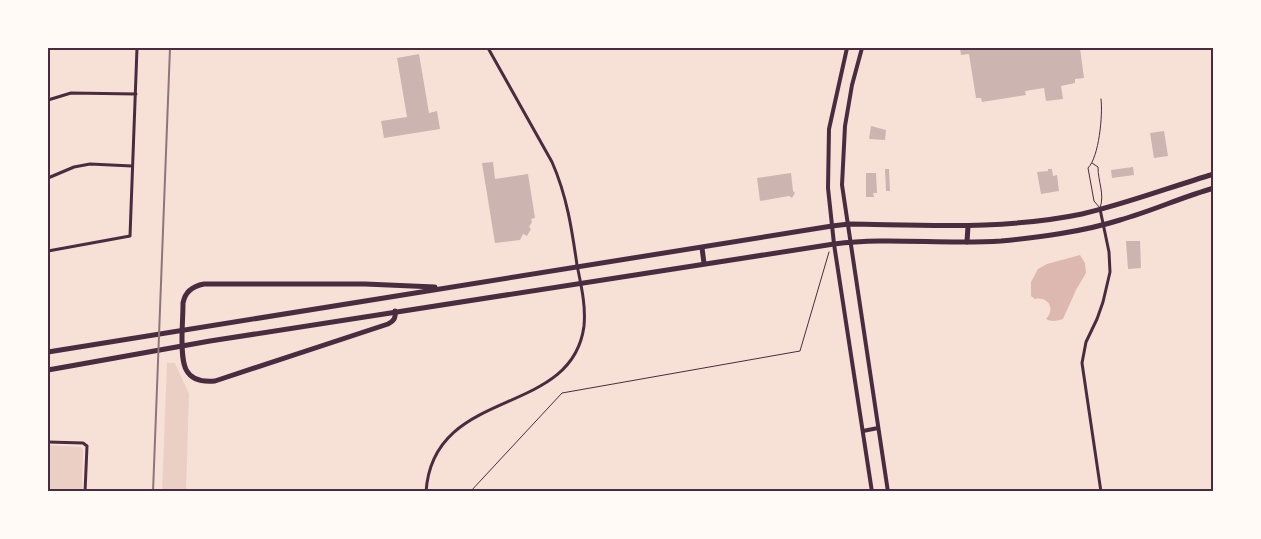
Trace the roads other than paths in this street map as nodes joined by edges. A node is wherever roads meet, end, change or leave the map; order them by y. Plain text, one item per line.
1 (138, 48) edge
2 (488, 48) edge
3 (847, 48) edge
4 (862, 48) edge
5 (136, 94) junction
6 (1101, 99) dead end
7 (48, 100) edge
8 (1092, 163) junction
9 (132, 166) junction
10 (1214, 174) edge
11 (48, 178) edge
12 (1201, 178) junction
13 (1194, 180) junction
14 (1214, 188) edge
15 (1205, 190) junction
16 (1198, 193) junction
17 (1100, 209) junction
18 (850, 224) junction
19 (1104, 225) junction
20 (832, 226) junction
21 (968, 226) junction
22 (852, 241) junction
23 (967, 242) junction
24 (834, 244) junction
25 (702, 248) junction
26 (48, 251) edge
27 (704, 263) junction
28 (578, 267) junction
29 (581, 282) junction
30 (450, 288) junction
31 (395, 312) junction
32 (48, 352) edge
33 (48, 370) edge
34 (878, 428) junction
35 (863, 430) junction
36 (48, 442) edge
37 (85, 492) edge
38 (426, 492) edge
39 (872, 492) edge
40 (888, 492) edge
41 (1101, 492) edge

1 - 5 street
2 - 28 street
3 - 20 street
4 - 18 street
5 - 7 street
5 - 9 street
6 - 8 lane
8 - 17 lane
8 - 17 lane
9 - 11 street
9 - 26 street
10 - 12 main road
12 - 13 main road
12 - 15 main road
13 - 16 main road
13 - 17 main road
14 - 15 main road
15 - 16 main road
16 - 19 main road
17 - 19 street
17 - 21 main road
18 - 20 main road
18 - 21 main road
18 - 22 street
19 - 23 main road
19 - 41 street
20 - 24 street
20 - 25 main road
21 - 23 main road
22 - 23 main road
22 - 24 main road
22 - 34 street
24 - 27 main road
24 - 35 street
25 - 27 main road
25 - 28 main road
27 - 29 main road
28 - 29 street
28 - 30 main road
29 - 31 main road
29 - 38 street
30 - 31 main road
30 - 32 main road
31 - 33 main road
34 - 35 street
34 - 40 street
35 - 39 street
36 - 37 street

